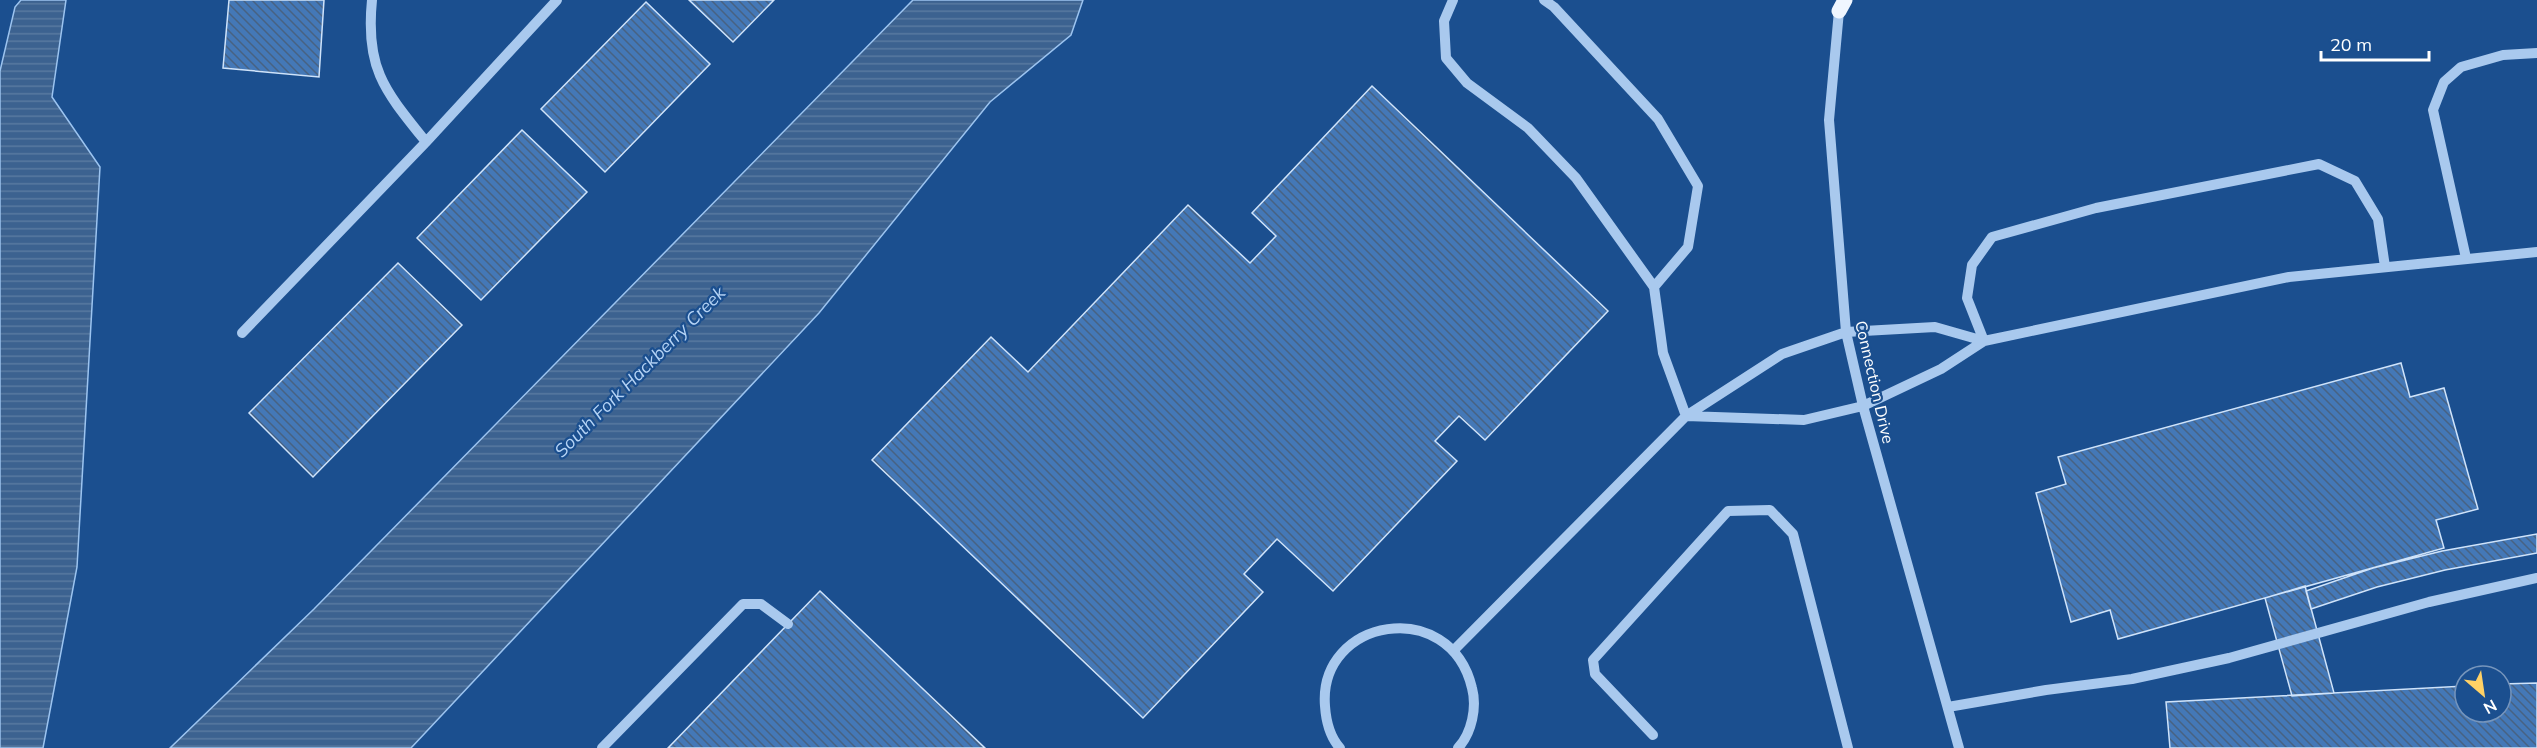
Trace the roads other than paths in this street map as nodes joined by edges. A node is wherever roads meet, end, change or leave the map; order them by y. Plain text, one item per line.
1 (372, 0) edge
2 (557, 0) edge
3 (1453, 0) edge
4 (1544, 0) edge
5 (1841, 4) edge
6 (2537, 53) edge
7 (426, 142) junction
8 (2537, 252) edge
9 (2466, 258) junction
10 (2385, 267) junction
11 (1654, 287) junction
12 (1846, 332) junction
13 (242, 333) dead end
14 (1984, 341) junction
15 (1863, 406) junction
16 (1686, 416) junction
17 (2537, 578) edge
18 (788, 624) dead end
19 (1454, 650) junction
20 (1948, 707) junction
21 (1653, 735) dead end
22 (602, 748) edge
23 (1340, 748) edge
24 (1458, 748) edge
25 (1848, 748) edge
26 (1959, 748) edge

1 - 7 street
2 - 7 street
3 - 11 street
4 - 11 street
5 - 12 street, Connection Drive
6 - 9 street
7 - 13 street
8 - 9 street
9 - 10 street
10 - 14 street
10 - 14 street
11 - 16 street
12 - 14 street
12 - 15 street, Connection Drive
12 - 16 street
14 - 15 street
15 - 16 street
15 - 20 street, Connection Drive
16 - 19 street
17 - 20 street
18 - 22 street
19 - 23 street
19 - 24 street
20 - 26 street, Connection Drive
21 - 25 street

